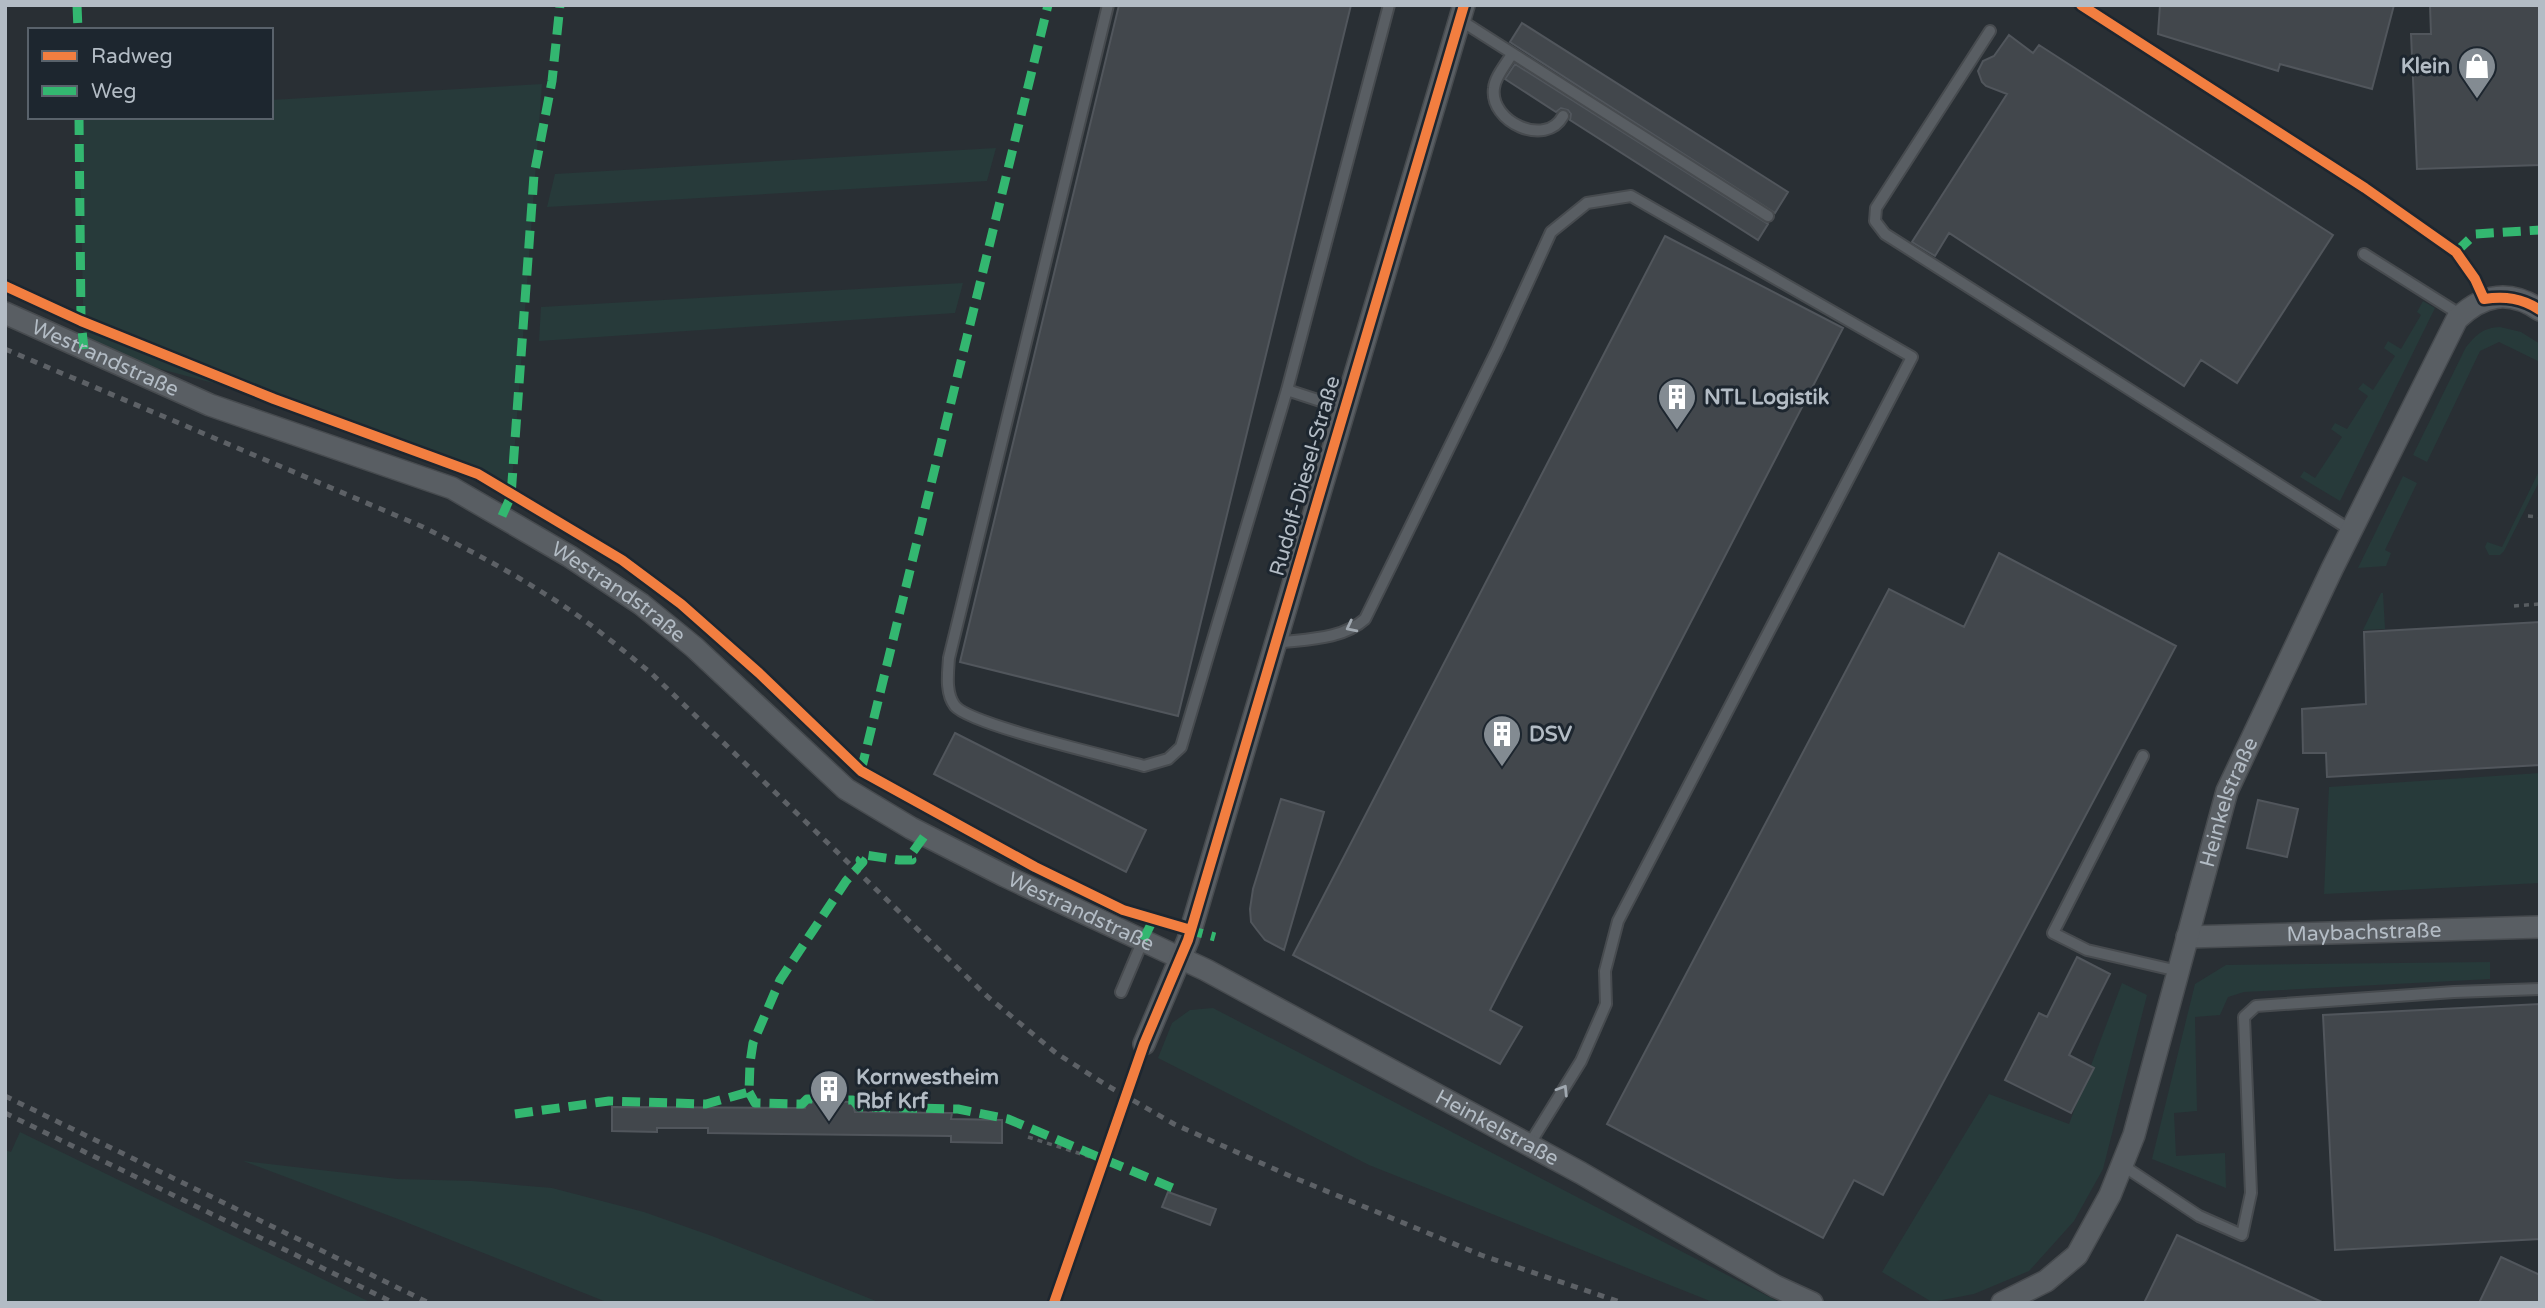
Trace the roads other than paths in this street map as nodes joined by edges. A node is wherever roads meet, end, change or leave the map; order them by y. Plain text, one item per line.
1 (1108, 5) edge
2 (1389, 5) edge
3 (1462, 12) edge
4 (1990, 31) dead end
5 (1512, 54) junction
6 (1563, 116) dead end
7 (1768, 216) dead end
8 (2364, 254) dead end
9 (2540, 310) edge
10 (5, 313) edge
11 (2461, 315) junction
12 (1287, 390) junction
13 (1345, 409) junction
14 (2352, 531) junction
15 (1276, 643) junction
16 (2143, 757) dead end
17 (2540, 927) edge
18 (2187, 937) junction
19 (1143, 940) junction
20 (1181, 957) junction
21 (2178, 971) junction
22 (2540, 989) edge
23 (1121, 992) dead end
24 (1144, 1044) dead end
25 (1529, 1145) junction
26 (2122, 1165) junction
27 (1812, 1303) edge
28 (2002, 1303) edge

1 - 12 lane
2 - 12 lane
3 - 5 lane
3 - 13 street, Rudolf-Diesel-Straße
4 - 14 lane
5 - 6 lane
5 - 7 lane
8 - 11 lane
9 - 11 street, Heinkelstraße
10 - 19 street, Westrandstraße
11 - 14 street, Heinkelstraße
12 - 13 lane
13 - 15 street, Rudolf-Diesel-Straße
14 - 18 street, Heinkelstraße
15 - 20 street, Rudolf-Diesel-Straße
25 -> 15 lane
16 - 21 lane
17 - 18 street, Maybachstraße
18 - 21 street, Heinkelstraße
19 - 20 street, Westrandstraße
19 - 23 lane
20 - 24 street, Rudolf-Diesel-Straße
20 - 25 street, Heinkelstraße
21 - 26 street, Heinkelstraße
22 - 26 lane
25 - 27 street, Heinkelstraße
26 - 28 street, Heinkelstraße

